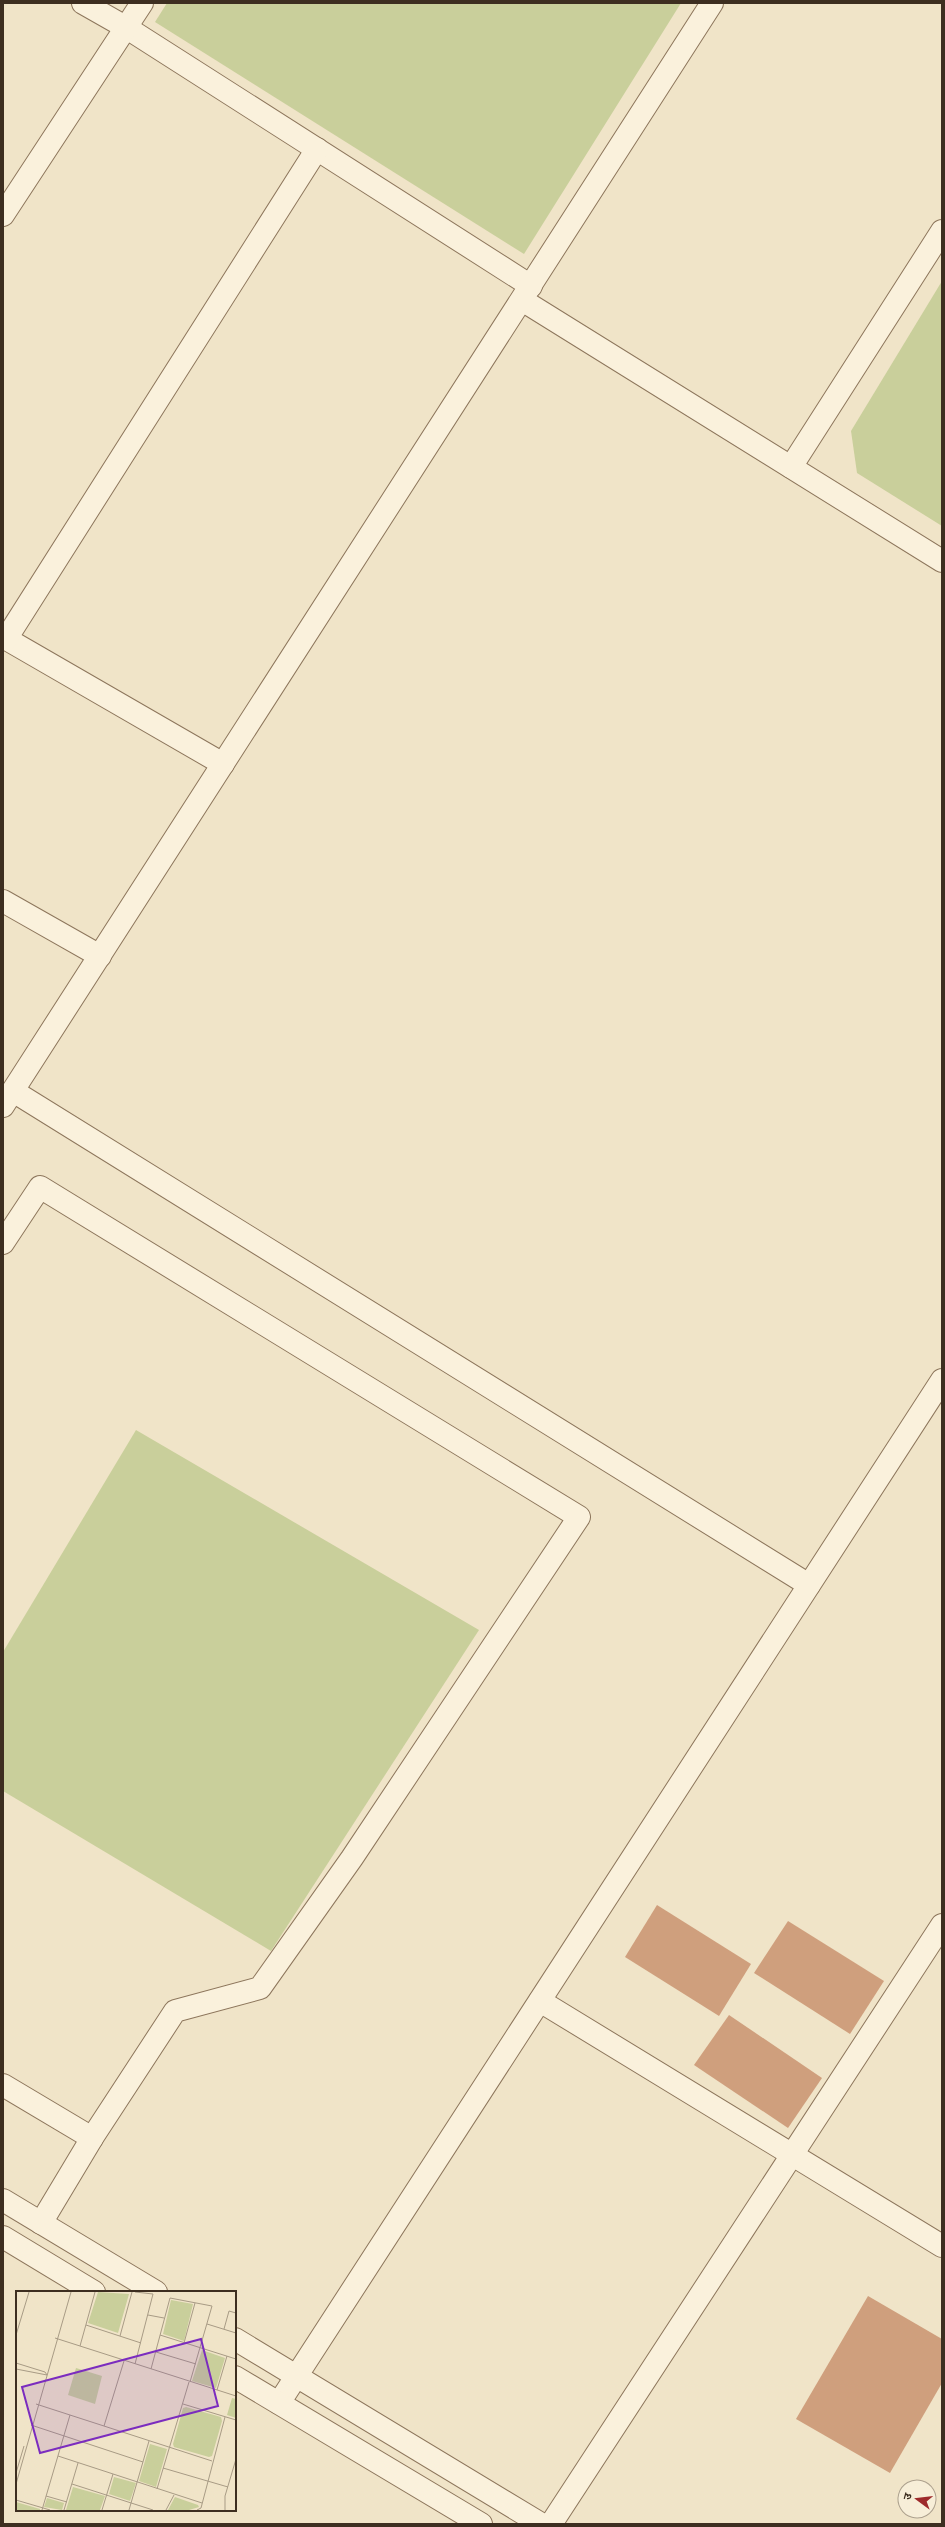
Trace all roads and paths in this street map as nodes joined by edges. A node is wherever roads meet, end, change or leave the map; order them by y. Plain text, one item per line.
1 (83, 3) edge
2 (142, 3) edge
3 (712, 3) edge
4 (127, 28) junction
5 (317, 149) junction
6 (3, 215) edge
7 (942, 231) edge
8 (526, 293) junction
9 (791, 468) junction
10 (942, 561) edge
11 (4, 638) edge
12 (223, 764) junction
13 (3, 901) edge
14 (100, 956) junction
15 (8, 1099) edge
16 (3, 1244) edge
17 (942, 1380) edge
18 (809, 1585) junction
19 (942, 1925) edge
20 (540, 2001) junction
21 (3, 2085) edge
22 (92, 2138) junction
23 (792, 2155) junction
24 (3, 2200) edge
25 (41, 2223) junction
26 (3, 2237) edge
27 (942, 2246) edge
28 (92, 2291) edge
29 (154, 2291) edge
30 (236, 2340) edge
31 (296, 2376) junction
32 (236, 2378) edge
33 (279, 2403) junction
34 (481, 2524) edge
35 (541, 2524) edge
36 (551, 2524) edge

1 - 4 street
2 - 4 street
3 - 8 street
4 - 5 street
4 - 6 street
5 - 8 street
5 - 11 street
7 - 9 street
8 - 9 street
8 - 12 street
9 - 10 street
11 - 12 street
12 - 14 street
13 - 14 street
14 - 15 street
15 - 18 street
16 - 22 street
17 - 18 street
18 - 20 street
19 - 23 street
20 - 23 street
20 - 31 street
21 - 22 street
22 - 25 street
23 - 27 street
23 - 36 street
24 - 25 street
25 - 29 street
26 - 28 street
30 - 31 street
31 - 33 street
31 - 35 street
32 - 33 street
33 - 34 street

